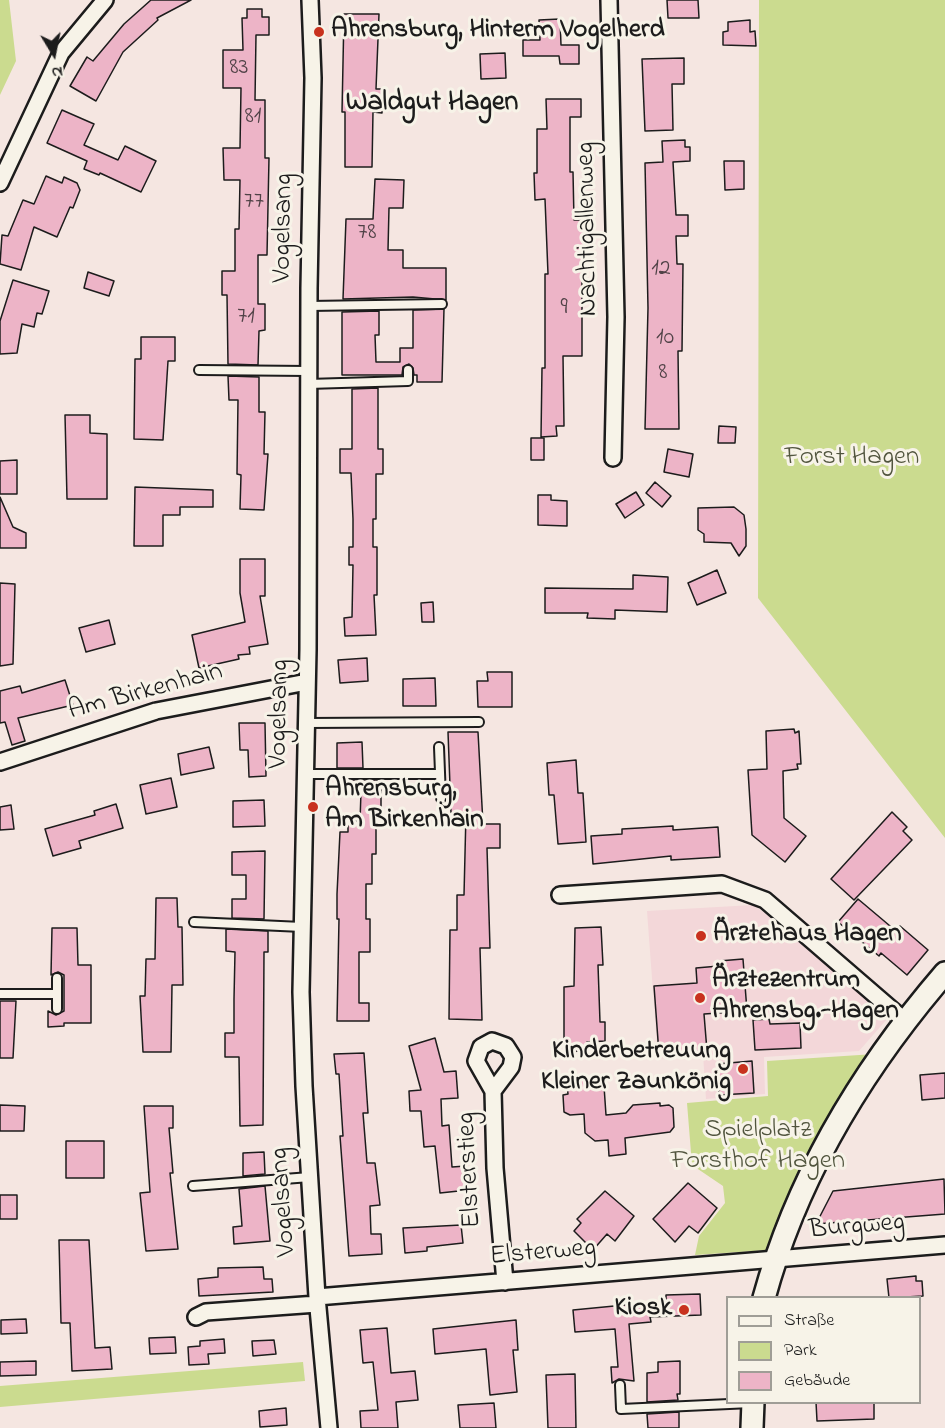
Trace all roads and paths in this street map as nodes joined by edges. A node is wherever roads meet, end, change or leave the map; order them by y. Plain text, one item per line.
1 (105, 0) edge
2 (310, 0) edge
3 (609, 0) edge
4 (0, 183) edge
5 (442, 304) dead end
6 (309, 306) junction
7 (199, 369) dead end
8 (408, 370) dead end
9 (308, 377) junction
10 (613, 458) dead end
11 (307, 681) junction
12 (479, 722) dead end
13 (307, 723) junction
14 (440, 747) dead end
15 (0, 762) edge
16 (305, 774) junction
17 (440, 774) junction
18 (441, 798) dead end
19 (560, 895) dead end
20 (194, 922) dead end
21 (302, 927) junction
22 (945, 973) edge
23 (57, 978) dead end
24 (0, 994) edge
25 (57, 994) junction
26 (57, 1009) dead end
27 (904, 1020) junction
28 (493, 1091) dead end
29 (310, 1177) junction
30 (193, 1186) dead end
31 (945, 1245) edge
32 (774, 1261) junction
33 (505, 1282) junction
34 (765, 1296) edge
35 (317, 1300) junction
36 (196, 1317) dead end
37 (620, 1385) dead end
38 (731, 1404) edge
39 (753, 1404) edge
40 (329, 1428) edge
41 (752, 1428) edge

1 - 4 street
2 - 6 street, Vogelsang
3 - 10 street, Nachtigallenweg
5 - 6 lane
6 - 9 street, Vogelsang
7 - 9 lane
8 - 9 lane
9 - 11 street, Vogelsang
11 - 13 street, Vogelsang
11 - 15 street, Am Birkenhain
12 - 13 lane
13 - 16 street, Vogelsang
14 - 17 lane
16 - 17 lane
16 - 21 street, Vogelsang
17 - 18 lane
19 - 27 street
20 - 21 lane
21 - 29 street, Vogelsang
22 - 27 street
23 - 25 lane
24 - 25 lane
25 - 26 lane
27 - 32 street
28 - 33 street, Elsterstieg
29 - 30 lane
29 - 35 street, Vogelsang
31 - 32 street, Burgweg
32 - 33 street, Elsterweg
32 - 34 street
33 - 35 street, Elsterweg
35 - 36 street, Elsterweg
35 - 40 street, Vogelsang
37 - 38 lane
39 - 41 street

